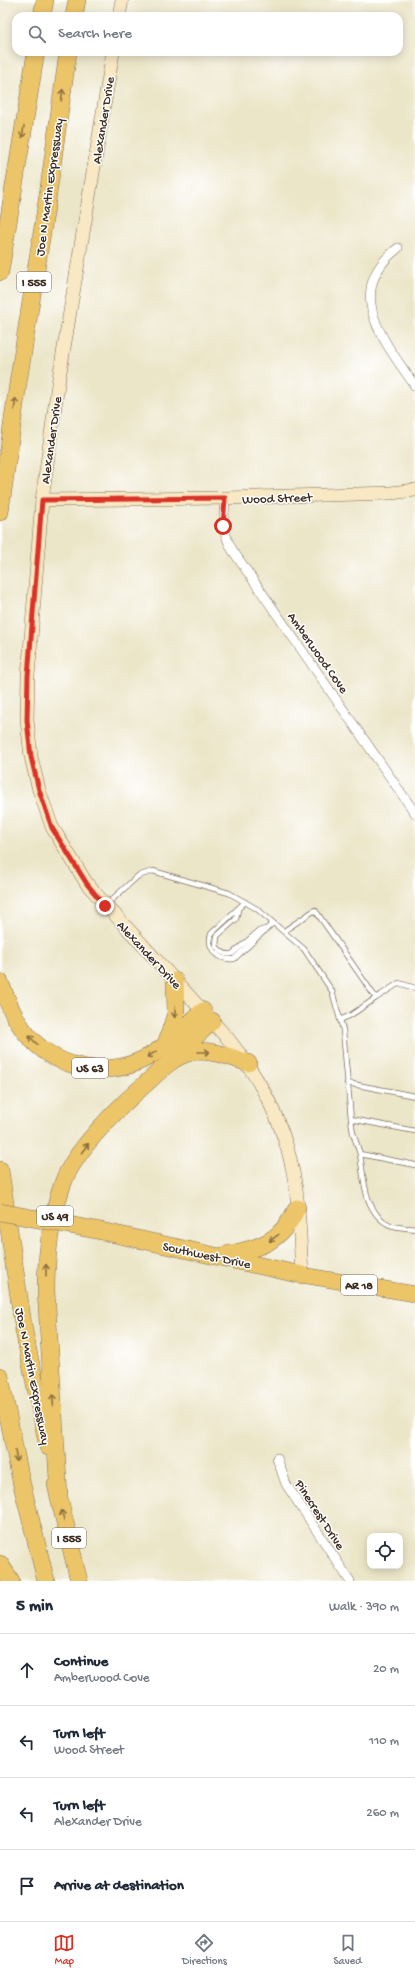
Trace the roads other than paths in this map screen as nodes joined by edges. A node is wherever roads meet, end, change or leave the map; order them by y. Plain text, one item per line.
1 (45, 0) edge
2 (77, 0) edge
3 (122, 0) edge
4 (43, 12) edge
5 (75, 12) edge
6 (120, 12) edge
7 (35, 56) edge
8 (67, 56) edge
9 (112, 56) edge
10 (398, 248) dead end
11 (0, 272) edge
12 (415, 386) edge
13 (415, 490) edge
14 (225, 498) junction
15 (42, 500) junction
16 (0, 512) edge
17 (415, 813) edge
18 (245, 902) junction
19 (105, 906) junction
20 (273, 922) junction
21 (284, 931) junction
22 (175, 980) junction
23 (0, 982) edge
24 (415, 988) edge
25 (376, 998) junction
26 (208, 1016) junction
27 (340, 1020) junction
28 (167, 1042) junction
29 (174, 1058) junction
30 (248, 1063) junction
31 (347, 1083) junction
32 (415, 1096) edge
33 (352, 1119) junction
34 (415, 1131) edge
35 (360, 1154) junction
36 (415, 1165) edge
37 (0, 1170) edge
38 (297, 1208) junction
39 (0, 1212) edge
40 (415, 1229) edge
41 (219, 1257) junction
42 (302, 1275) junction
43 (415, 1294) edge
44 (0, 1376) edge
45 (277, 1458) dead end
46 (59, 1495) junction
47 (0, 1564) edge
48 (11, 1581) edge
49 (46, 1581) edge
50 (79, 1581) edge
51 (350, 1581) edge

1 - 4 highway
2 - 5 highway
3 - 6 street
7 -> 11 highway, I 555
16 -> 8 highway, Joe N Martin Expressway / I 555
9 - 15 street, Alexander Drive
10 - 12 street
13 - 14 street, Wood Street
14 - 15 street, Wood Street
14 - 17 street, Amberwood Cove
15 - 19 street, Alexander Drive
18 - 19 lane
18 - 20 lane
18 - 20 lane
19 - 22 street, Alexander Drive
20 - 21 lane
21 - 25 lane
21 - 27 lane
22 - 26 street, Alexander Drive
22 -> 28 highway
28 -> 23 highway, US 63
24 - 25 lane
25 - 27 lane
26 - 28 highway, US 63
26 - 29 highway, US 49
26 - 30 street, Alexander Drive
27 - 31 lane
29 -> 30 highway, US 49
46 -> 29 highway, US 49
30 - 38 street, Alexander Drive
31 - 32 lane
31 - 33 lane
33 - 34 lane
33 - 35 lane
35 - 36 lane
35 - 40 lane
37 - 46 highway, Joe N Martin Expressway
38 -> 41 highway, US 49
38 - 42 street, Alexander Drive
39 - 41 highway, Southwest Drive / US 49, bridge
41 - 42 highway, Southwest Drive
42 - 43 main road, Southwest Drive / AR 18
44 -> 49 highway
45 - 51 street, Pinecrest Drive
50 -> 46 highway, Joe N Martin Expressway / I 555
47 - 48 highway

